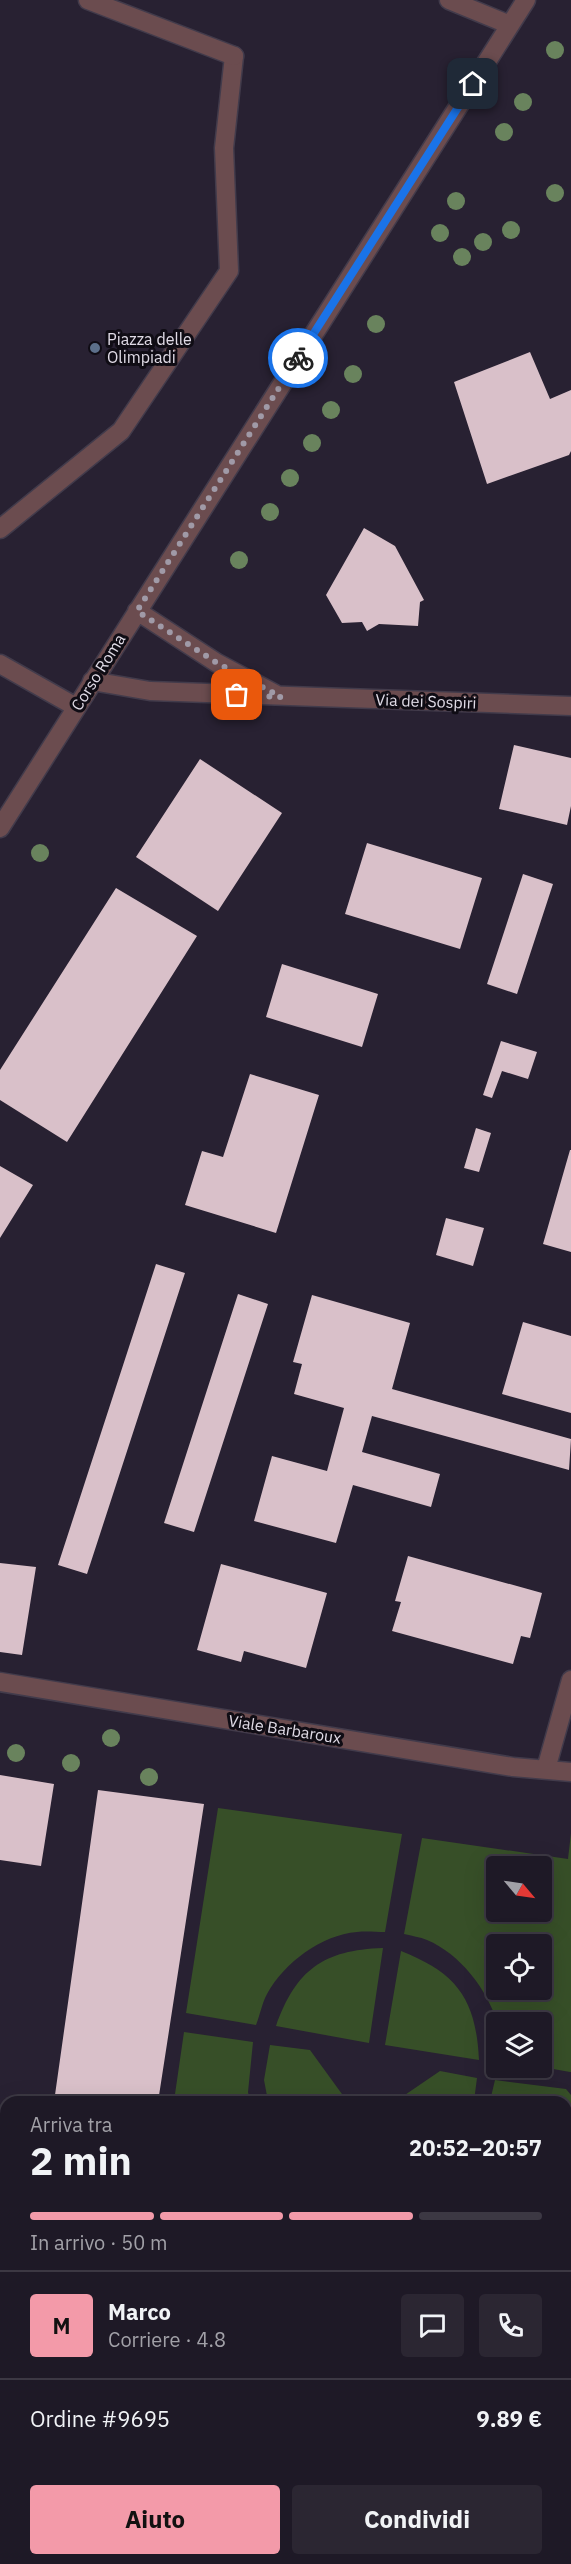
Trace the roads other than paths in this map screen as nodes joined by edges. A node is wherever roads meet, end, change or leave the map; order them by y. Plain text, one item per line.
1 (88, 0) edge
2 (449, 0) edge
3 (526, 0) edge
4 (510, 25) junction
5 (0, 529) edge
6 (137, 611) junction
7 (0, 664) edge
8 (92, 681) junction
9 (281, 697) junction
10 (571, 706) edge
11 (76, 707) junction
12 (0, 828) edge
13 (571, 1680) edge
14 (0, 1682) edge
15 (546, 1770) junction
16 (571, 1772) edge

1 - 5 street
2 - 4 street
3 - 4 street, Corso Roma
4 - 6 street, Corso Roma
6 - 8 street, Corso Roma
6 - 9 street, Via dei Sospiri
7 - 11 street
8 - 9 street, Via dei Sospiri
8 - 11 street, Corso Roma
9 - 10 street, Via dei Sospiri
11 - 12 street, Corso Roma
13 - 15 street
14 - 15 street, Viale Barbaroux
15 - 16 street, Viale Barbaroux

